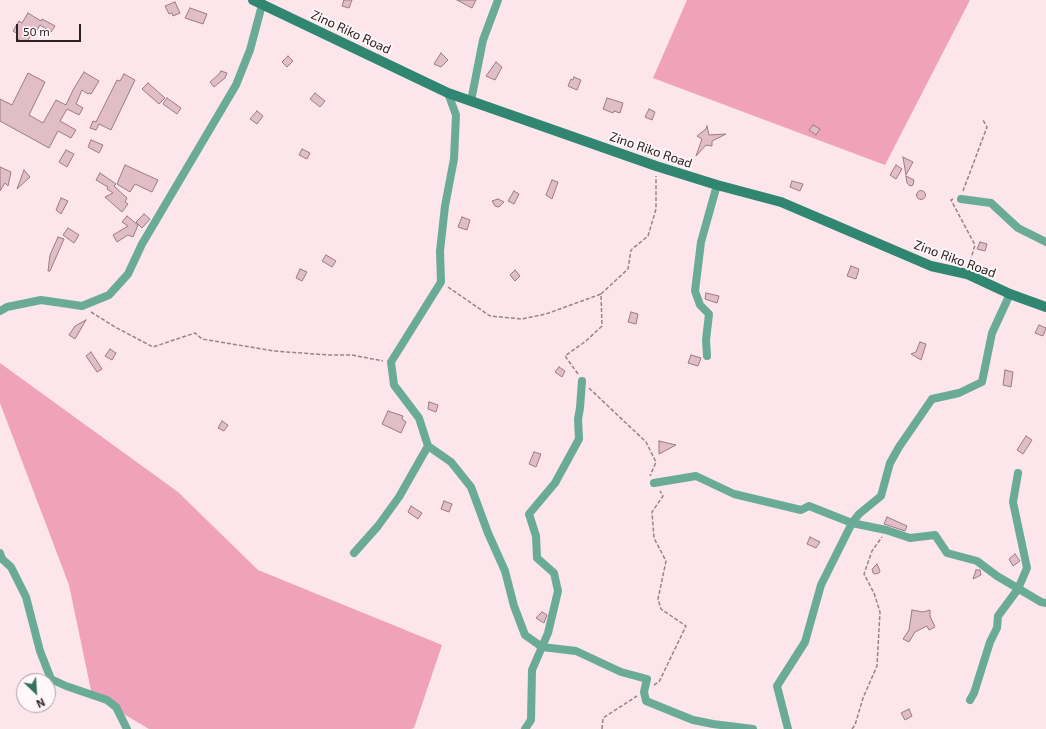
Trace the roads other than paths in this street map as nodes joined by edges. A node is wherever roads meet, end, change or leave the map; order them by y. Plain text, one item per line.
1 (498, 0) edge
2 (258, 2) edge
3 (448, 93) junction
4 (471, 101) junction
5 (717, 185) junction
6 (961, 199) dead end
7 (1046, 242) edge
8 (1010, 294) junction
9 (1046, 307) edge
10 (0, 311) edge
11 (708, 356) dead end
12 (582, 381) road end
13 (428, 446) junction
14 (1018, 473) dead end
15 (654, 483) road end
16 (852, 523) junction
17 (0, 553) edge
18 (354, 553) dead end
19 (1018, 589) junction
20 (1046, 603) edge
21 (542, 647) junction
22 (970, 700) dead end
23 (127, 729) edge
24 (525, 729) edge
25 (752, 729) edge
26 (788, 729) edge

1 - 4 street
2 - 3 street, Zino Riko Road
2 - 10 street
3 - 4 street, Zino Riko Road
3 - 13 street
4 - 5 street, Zino Riko Road
5 - 8 street, Zino Riko Road
5 - 11 street
6 - 7 street
8 - 9 street, Zino Riko Road
8 - 16 street
12 - 21 street
13 - 18 street
13 - 21 street
14 - 19 street
15 - 16 street
16 - 19 street
16 - 26 street
17 - 23 street
19 - 20 street
19 - 22 street
21 - 24 street
21 - 25 street

